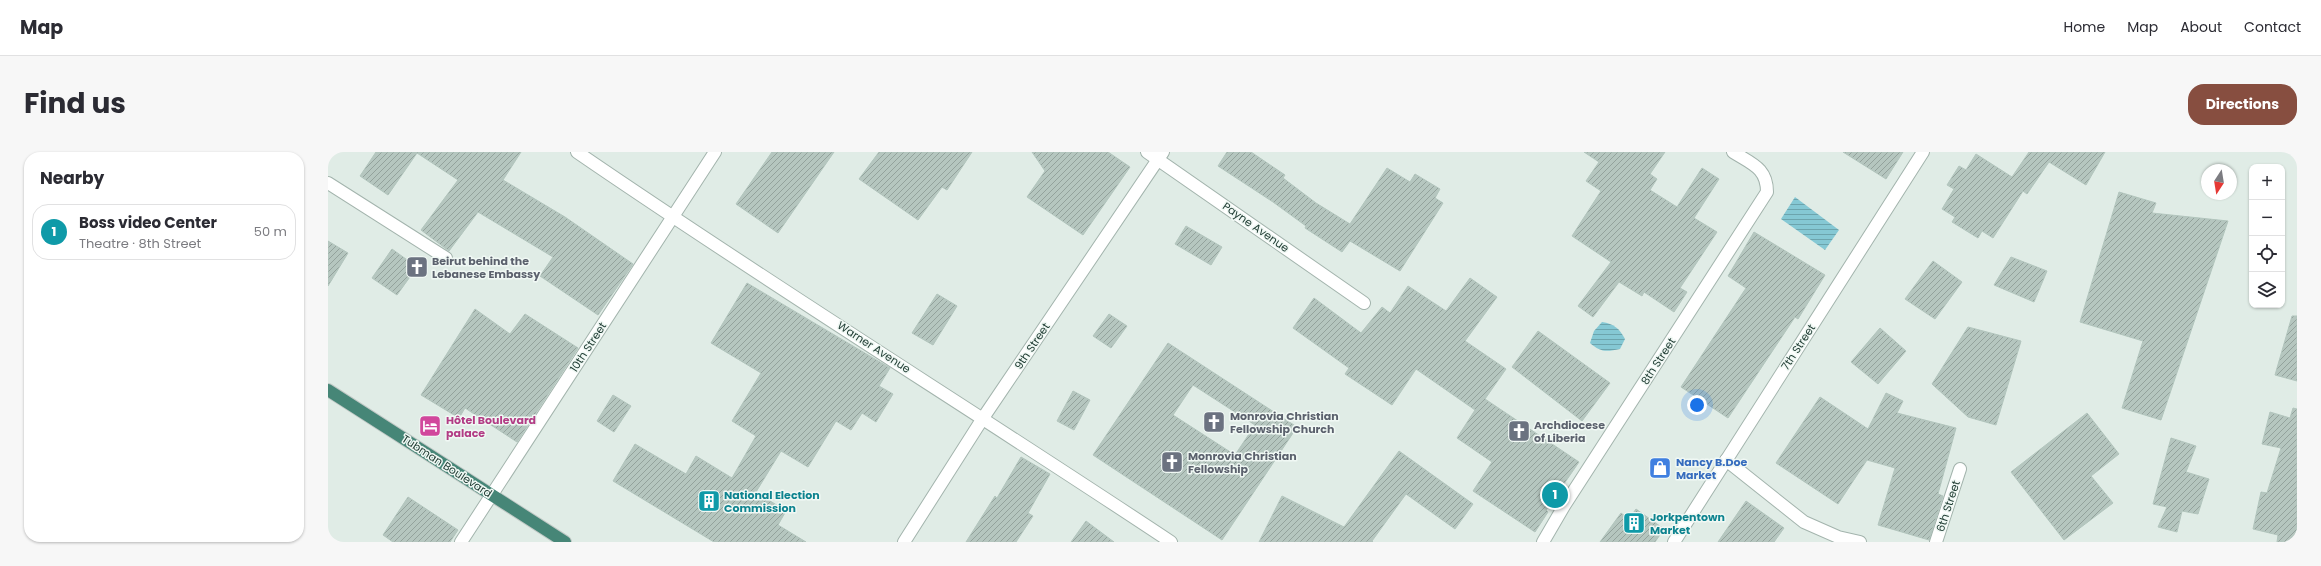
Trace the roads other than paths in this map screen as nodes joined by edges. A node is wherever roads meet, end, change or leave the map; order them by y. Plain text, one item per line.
1 (577, 152) edge
2 (715, 152) edge
3 (1147, 152) edge
4 (1733, 152) edge
5 (1923, 152) edge
6 (1160, 156) edge
7 (328, 183) edge
8 (672, 218) junction
9 (446, 258) dead end
10 (1364, 303) dead end
11 (328, 390) edge
12 (983, 418) junction
13 (1726, 460) junction
14 (1960, 470) dead end
15 (492, 495) junction
16 (461, 542) edge
17 (565, 542) edge
18 (904, 542) edge
19 (1171, 542) edge
20 (1543, 542) edge
21 (1674, 542) edge
22 (1860, 542) edge
23 (1936, 542) edge

1 - 8 street, Warner Avenue
2 - 8 street, 10th Street
3 - 6 street, Payne Avenue
4 - 20 street, 8th Street
5 - 13 street, 7th Street
6 - 10 street, Payne Avenue
6 - 12 street, 9th Street
7 - 9 street
8 - 12 street, Warner Avenue
8 - 15 street, 10th Street
11 - 15 highway, Tubman Boulevard
12 - 18 street, 9th Street
12 - 19 street, Warner Avenue
13 - 21 street, 7th Street
13 - 22 street
14 - 23 street, 6th Street
15 - 16 street, 10th Street
15 - 17 highway, Tubman Boulevard

